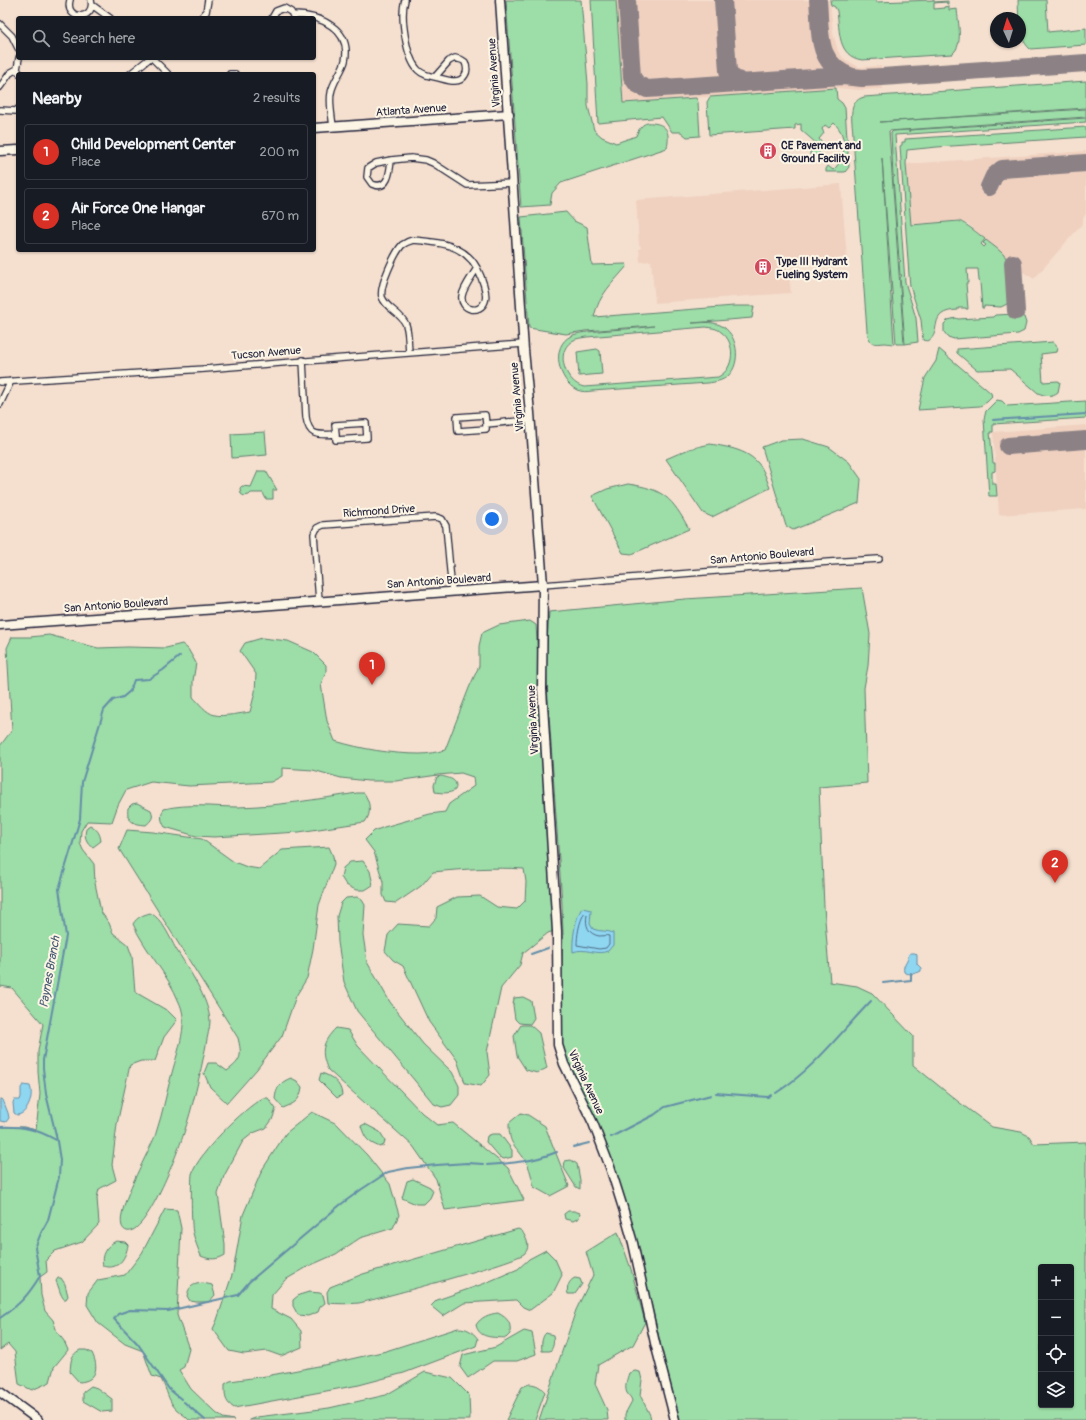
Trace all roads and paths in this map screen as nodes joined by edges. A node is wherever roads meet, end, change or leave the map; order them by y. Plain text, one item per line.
1 (70, 0) edge
2 (208, 0) edge
3 (405, 0) edge
4 (500, 0) edge
5 (91, 3) edge
6 (107, 16) edge
7 (203, 16) edge
8 (272, 16) edge
9 (294, 16) edge
10 (310, 16) edge
11 (316, 18) edge
12 (0, 24) edge
13 (16, 44) edge
14 (19, 60) edge
15 (148, 60) edge
16 (153, 60) edge
17 (16, 72) edge
18 (18, 72) edge
19 (133, 72) edge
20 (166, 72) edge
21 (436, 77) junction
22 (0, 87) edge
23 (0, 110) edge
24 (16, 111) edge
25 (508, 114) junction
26 (333, 127) junction
27 (316, 128) edge
28 (16, 150) edge
29 (0, 151) edge
30 (391, 160) junction
31 (513, 183) junction
32 (477, 268) junction
33 (523, 344) junction
34 (408, 353) junction
35 (303, 360) junction
36 (11, 381) junction
37 (0, 382) edge
38 (0, 404) edge
39 (530, 420) junction
40 (486, 424) junction
41 (336, 434) junction
42 (879, 559) dead end
43 (543, 585) junction
44 (452, 592) junction
45 (319, 601) junction
46 (0, 625) edge
47 (0, 1392) edge
48 (38, 1420) edge
49 (675, 1420) edge

1 - 5 street
2 - 7 street
3 - 21 street
4 - 25 street, Virginia Avenue
5 - 6 street
8 - 9 street
9 - 10 street
11 - 26 street
12 - 13 street
14 - 18 street
15 - 19 street
16 - 20 street
17 - 22 street
21 - 21 street
23 - 24 street
25 - 26 street, Atlanta Avenue
25 - 31 street, Virginia Avenue
26 - 27 street, Atlanta Avenue
28 - 29 street
30 - 30 street
30 - 31 street
31 - 33 street, Virginia Avenue
32 - 32 street
32 - 34 street
33 - 34 street, Tucson Avenue
33 - 39 street, Virginia Avenue
34 - 35 street, Tucson Avenue
35 - 36 street, Tucson Avenue
35 - 41 street
36 - 37 street, Tucson Avenue
36 - 38 street
39 - 40 street
39 - 43 street, Virginia Avenue
40 - 40 street
41 - 41 street
42 - 43 street, San Antonio Boulevard
43 - 44 street, San Antonio Boulevard
43 - 49 street, Virginia Avenue
44 - 45 street, San Antonio Boulevard
44 - 45 street, Richmond Drive
45 - 46 street, San Antonio Boulevard
47 - 48 street

